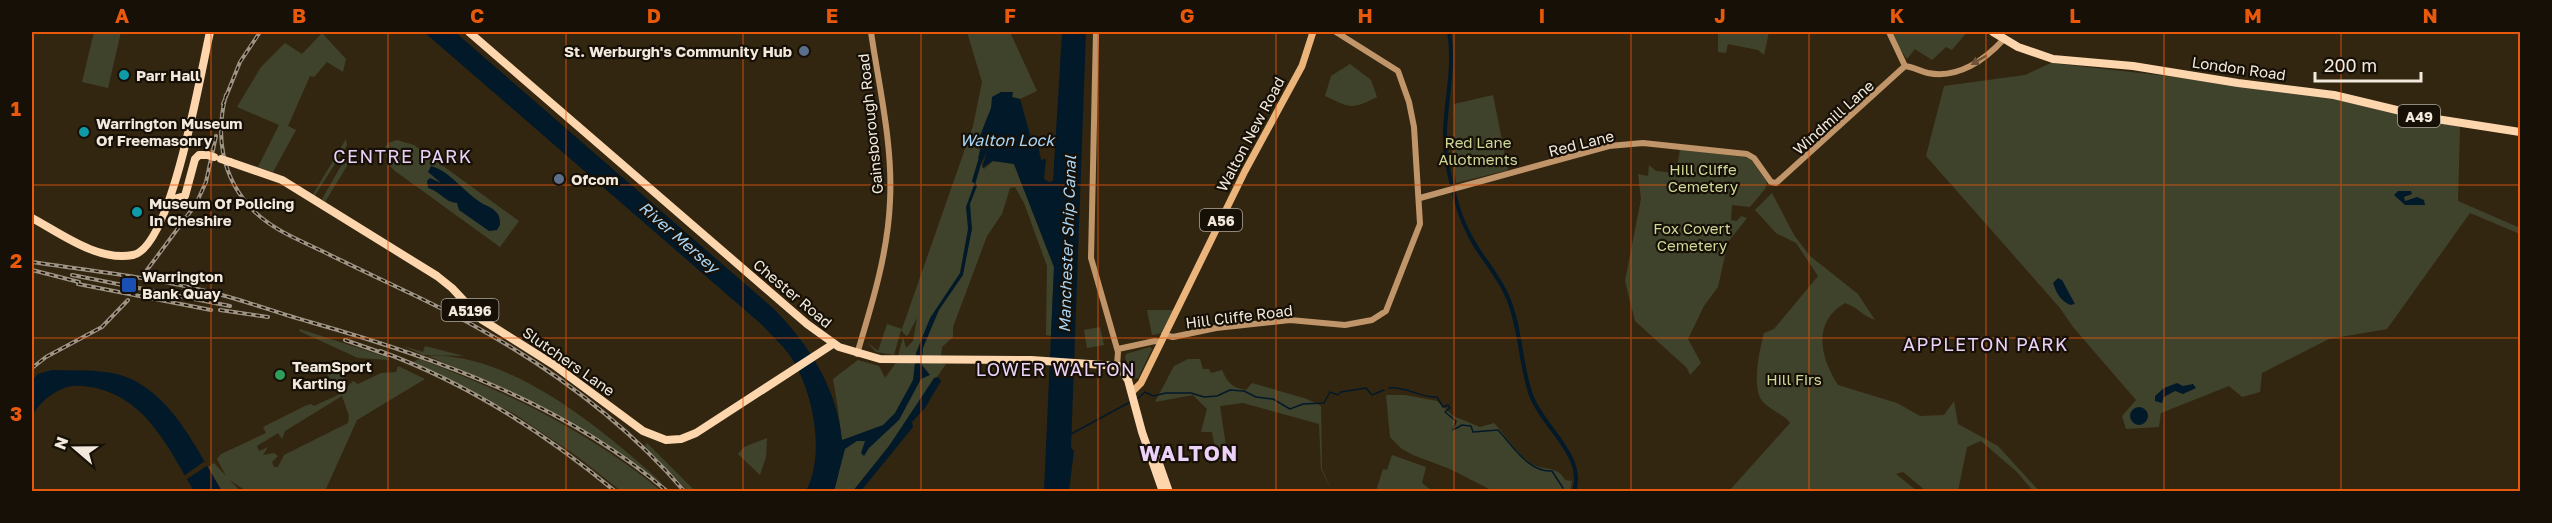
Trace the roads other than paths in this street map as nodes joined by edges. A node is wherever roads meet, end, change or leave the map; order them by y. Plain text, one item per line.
1 (210, 32) edge
2 (469, 32) edge
3 (871, 32) edge
4 (1096, 32) edge
5 (1315, 32) edge
6 (1336, 32) edge
7 (1889, 32) edge
8 (1993, 32) edge
9 (2004, 39) junction
10 (1905, 66) junction
11 (2520, 132) edge
12 (1774, 183) joint
13 (171, 196) junction
14 (1420, 198) junction
15 (32, 218) edge
16 (1162, 339) junction
17 (833, 344) junction
18 (1118, 350) junction
19 (857, 354) junction
20 (1117, 364) junction
21 (1132, 394) junction
22 (1142, 425) junction
23 (1163, 492) edge
24 (1169, 492) edge

1 - 13 highway
2 - 17 highway, Chester Road
3 - 19 street, Gainsborough Road
4 - 18 street
5 - 16 main road, Walton New Road / A56
6 - 14 street
7 - 10 street
8 - 9 highway, London Road / A49
9 -> 10 street
9 - 11 highway, London Road / A49
10 - 12 street, Windmill Lane
12 - 14 street, Red Lane
13 - 15 highway
13 - 17 highway, Slutchers Lane / A5196
14 - 16 street, Hill Cliffe Road
16 - 18 street, Hill Cliffe Road
16 - 21 main road, Walton New Road / A56
17 - 19 highway, Chester Road
18 - 20 street
19 - 20 highway, Chester Road
20 - 21 highway
21 - 22 highway
22 - 23 highway
22 - 24 highway

